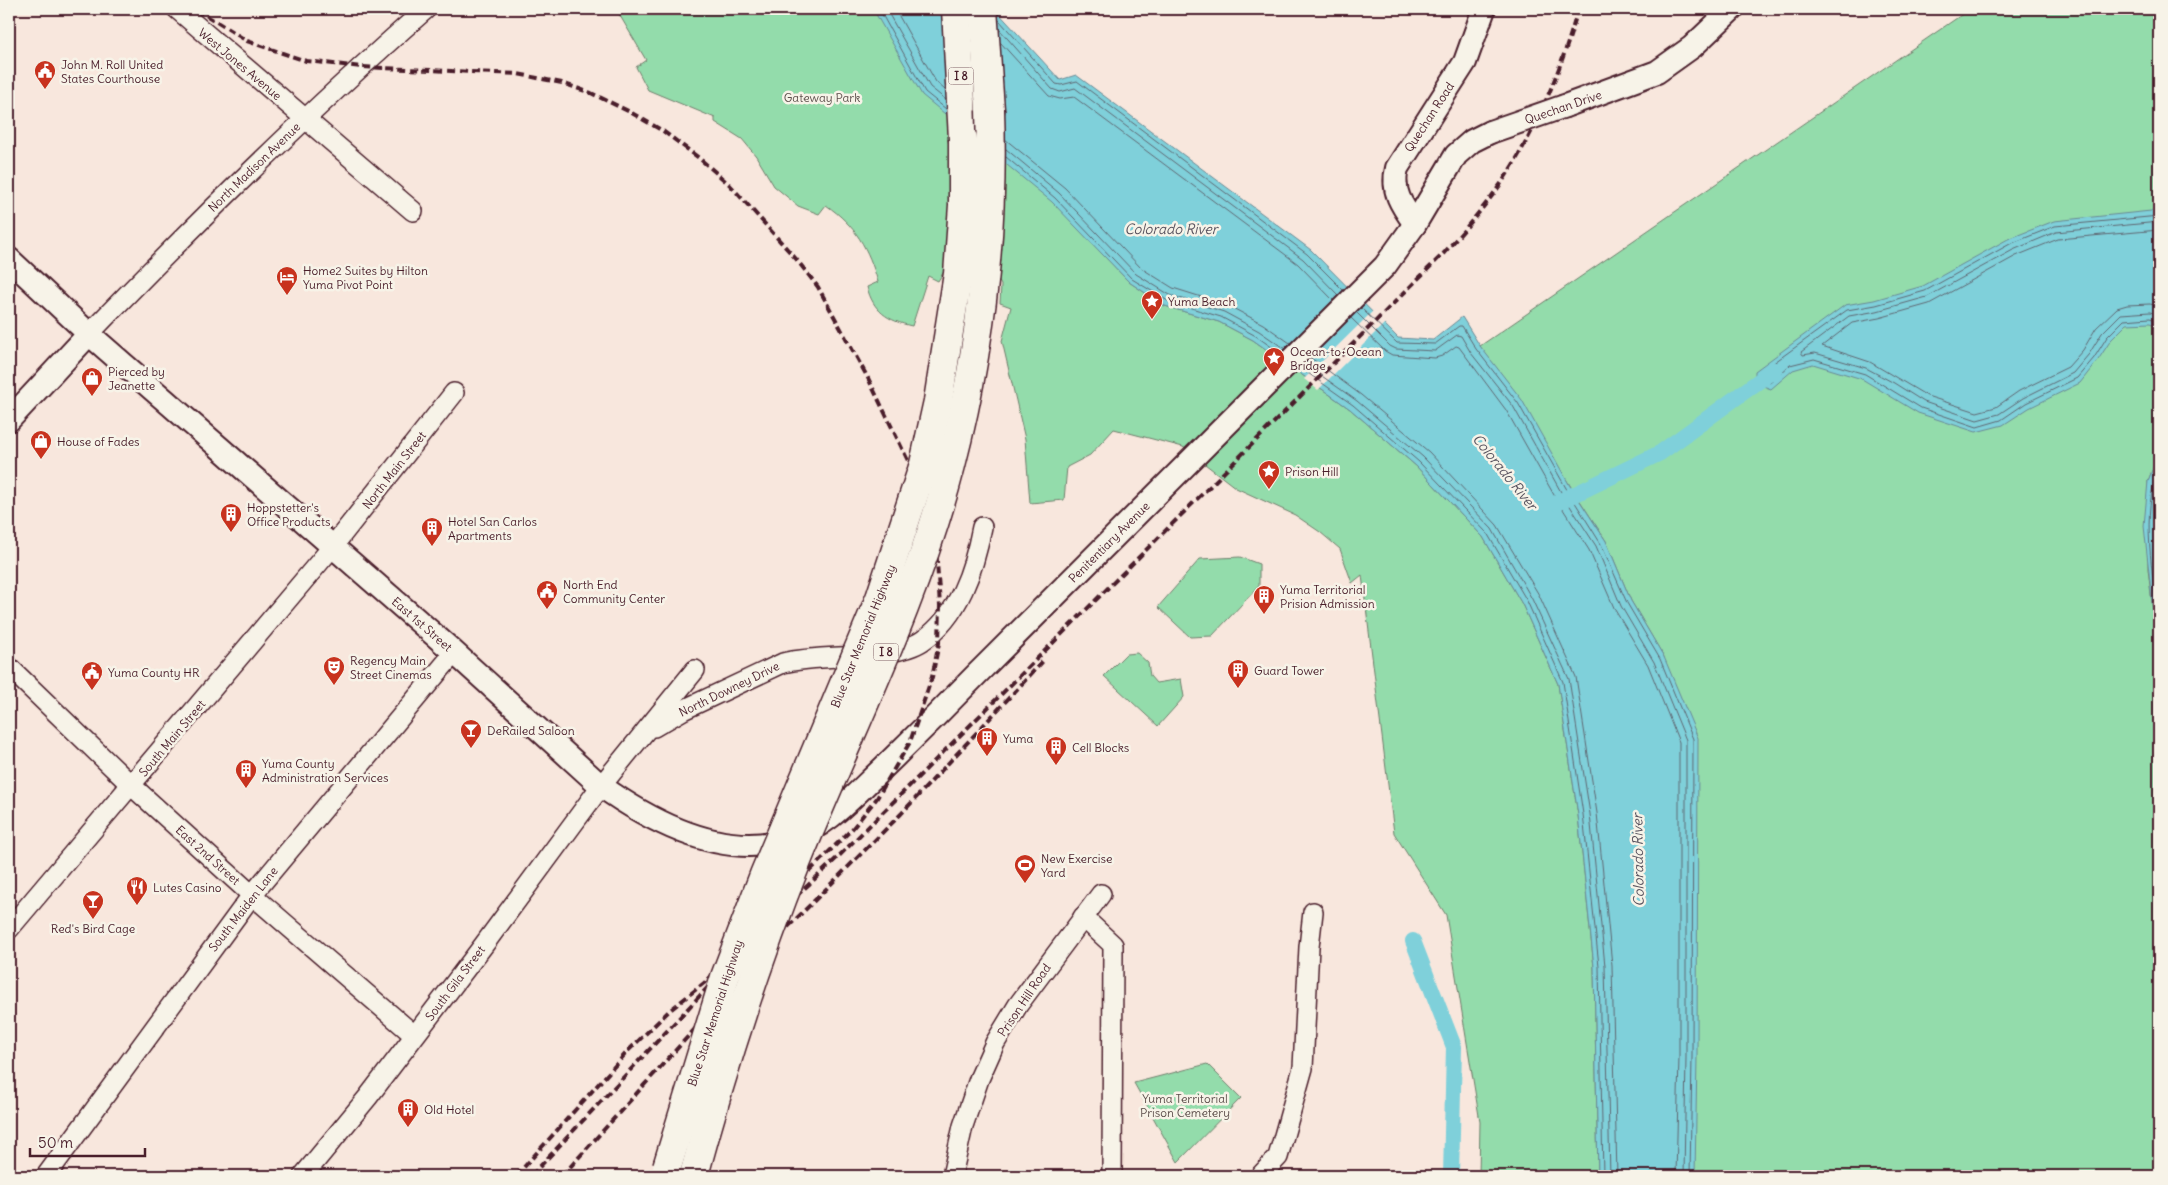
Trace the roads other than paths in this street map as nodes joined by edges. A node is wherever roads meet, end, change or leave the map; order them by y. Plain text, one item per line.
1 (177, 9) edge
2 (426, 9) edge
3 (983, 9) edge
4 (1484, 9) edge
5 (1732, 9) edge
6 (956, 11) edge
7 (304, 118) junction
8 (413, 211) dead end
9 (1415, 224) junction
10 (9, 259) edge
11 (89, 334) junction
12 (454, 393) dead end
13 (9, 420) edge
14 (982, 526) dead end
15 (333, 546) junction
16 (454, 652) junction
17 (9, 666) edge
18 (695, 670) dead end
19 (645, 733) junction
20 (132, 786) junction
21 (601, 786) junction
22 (787, 840) joint
23 (1101, 894) dead end
24 (252, 895) junction
25 (1313, 912) dead end
26 (1083, 917) junction
27 (9, 929) edge
28 (414, 1035) junction
29 (665, 1172) edge
30 (46, 1176) edge
31 (303, 1176) edge
32 (694, 1176) edge
33 (952, 1176) edge
34 (1112, 1176) edge
35 (1260, 1176) edge

1 - 7 street, West Jones Avenue
2 - 7 street, North Madison Avenue
3 - 32 highway, Blue Star Memorial Highway / I 8, bridge
4 - 9 street, Quechan Road
5 - 9 street, Quechan Drive, bridge
6 - 29 highway, Blue Star Memorial Highway / I 8, bridge
7 - 8 street, West Jones Avenue
7 - 11 street, North Madison Avenue
9 - 22 street, Penitentiary Avenue
10 - 11 street, East 1st Street
11 - 13 street
11 - 15 street, East 1st Street
12 - 15 street, North Main Street
14 - 19 street, North Downey Drive
15 - 16 street, East 1st Street
15 - 20 street, South Main Street
16 - 21 street, East 1st Street
16 - 24 street, South Maiden Lane
17 - 20 street, East 2nd Street
18 - 19 street, South Gila Street
19 - 21 street, South Gila Street
20 - 24 street, East 2nd Street
20 - 27 street, South Main Street
21 - 22 street, East 1st Street
21 - 28 street, South Gila Street
23 - 26 street, Prison Hill Road
24 - 28 street, East 2nd Street
24 - 30 street, South Maiden Lane
25 - 35 street
26 - 33 street, Prison Hill Road
26 - 34 street
28 - 31 street, South Gila Street

